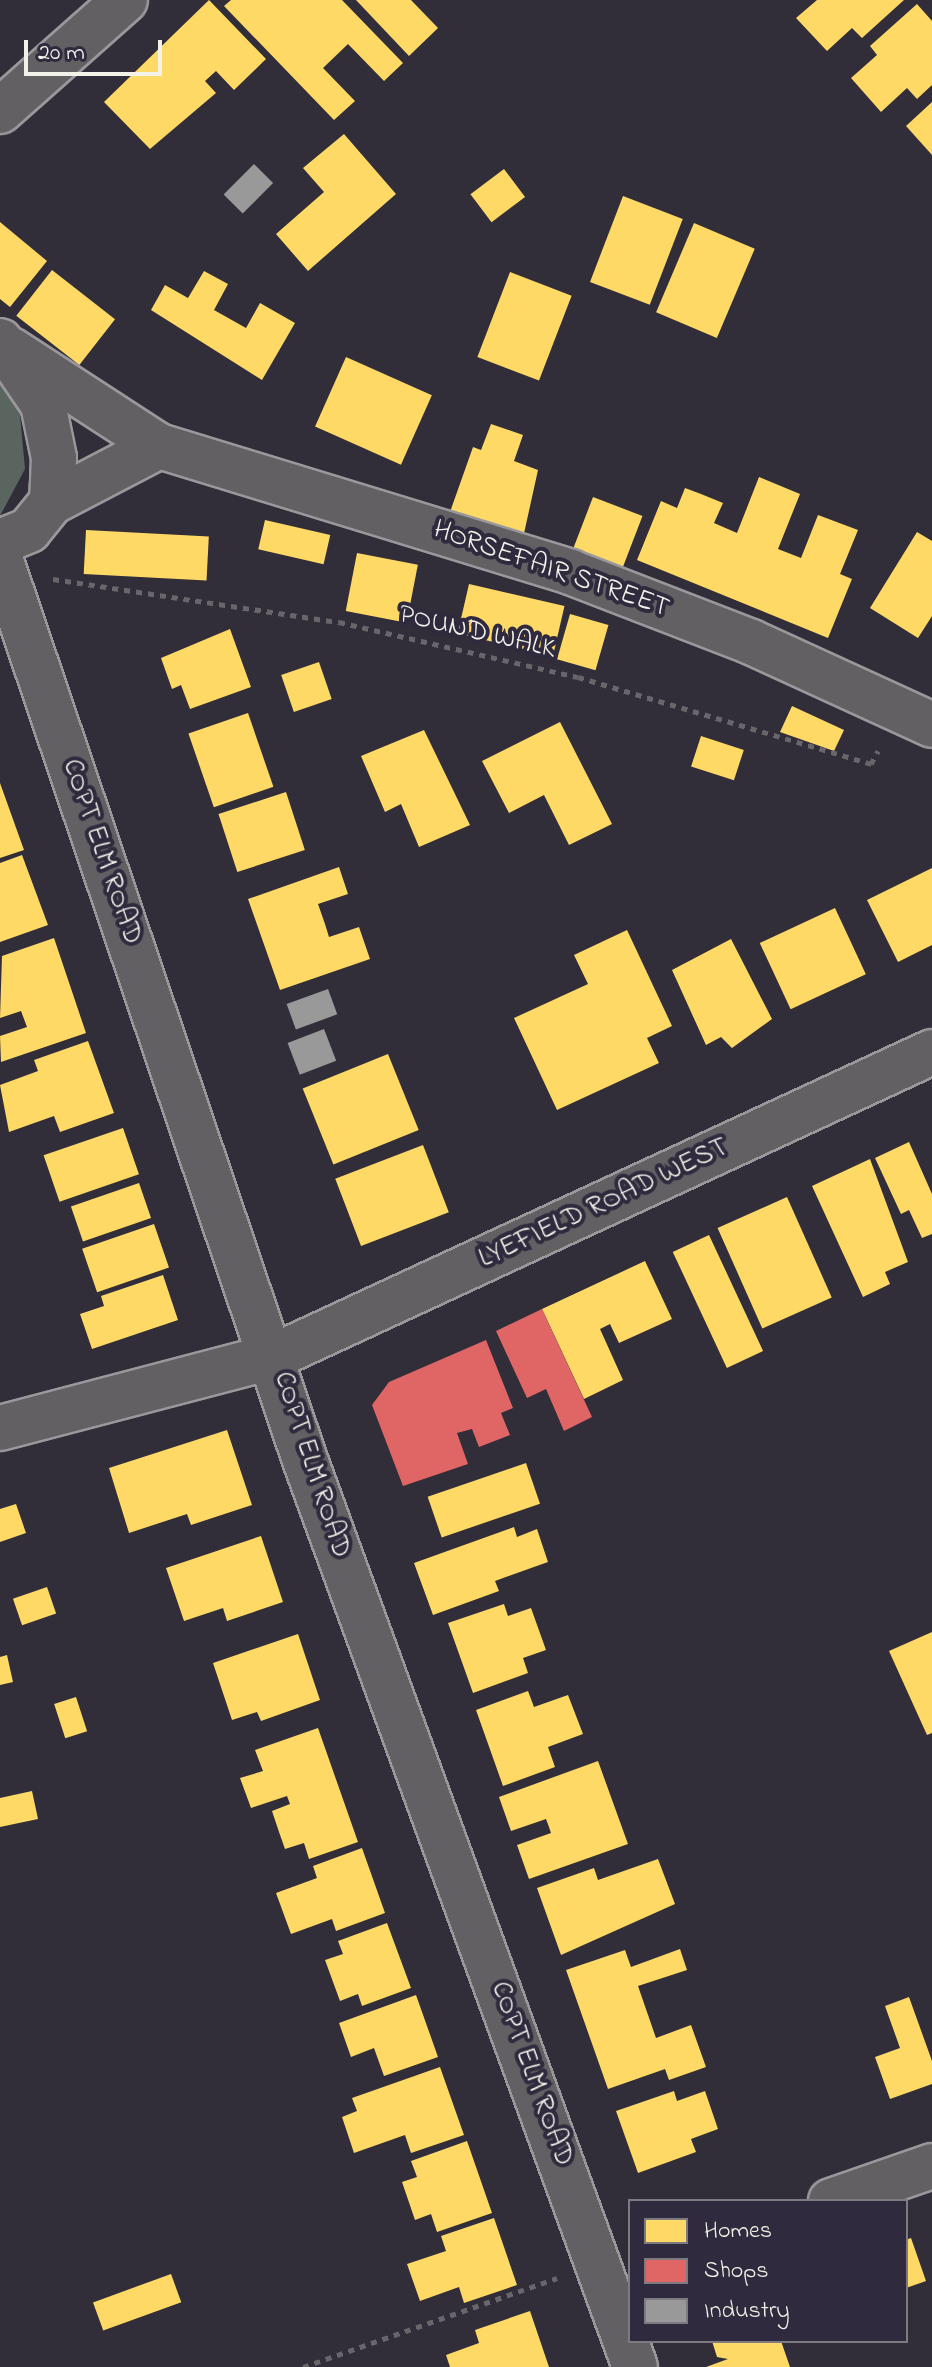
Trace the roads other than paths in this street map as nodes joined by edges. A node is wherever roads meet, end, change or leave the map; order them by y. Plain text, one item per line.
1 (125, 0) edge
2 (0, 111) edge
3 (6, 346) edge
4 (159, 446) junction
5 (52, 502) junction
6 (2, 558) edge
7 (916, 717) edge
8 (932, 1052) edge
9 (275, 1356) junction
10 (0, 1428) edge
11 (932, 2166) edge
12 (837, 2199) edge
13 (611, 2271) edge
14 (628, 2339) edge
15 (629, 2343) edge
16 (635, 2367) edge

1 - 2 street
3 - 4 street, HORSEFAIR STREET
3 - 5 street, HORSEFAIR STREET
4 - 5 street
4 - 7 street, HORSEFAIR STREET
5 - 6 street
6 - 9 street, COPT ELM ROAD
8 - 9 street, LYEFIELD ROAD WEST
9 - 10 street, LYEFIELD ROAD WEST
9 - 13 street, COPT ELM ROAD
11 - 12 street
13 - 14 street, COPT ELM ROAD
15 - 16 street, COPT ELM ROAD

